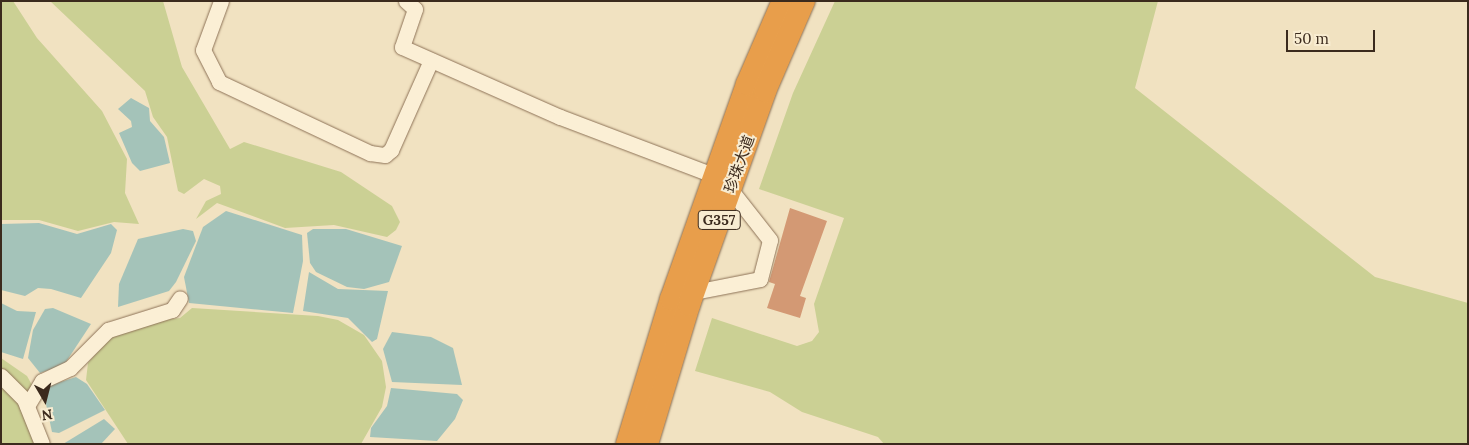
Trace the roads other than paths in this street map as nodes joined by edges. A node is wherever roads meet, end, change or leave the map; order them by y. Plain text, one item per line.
1 (221, 1) edge
2 (406, 1) edge
3 (783, 1) edge
4 (804, 1) edge
5 (431, 60) junction
6 (722, 182) junction
7 (694, 292) junction
8 (180, 298) dead end
9 (1, 376) edge
10 (27, 406) junction
11 (42, 444) edge
12 (627, 444) edge
13 (647, 444) edge

1 - 5 street
2 - 5 street
3 - 6 highway, 珍珠大道 / G357
4 - 6 highway, 珍珠大道 / G357
5 - 6 street
6 - 7 highway, 珍珠大道 / G357
6 - 7 street
6 - 12 highway, 珍珠大道 / G357
7 - 13 highway, 珍珠大道 / G357
8 - 10 street
9 - 10 street
10 - 11 street

